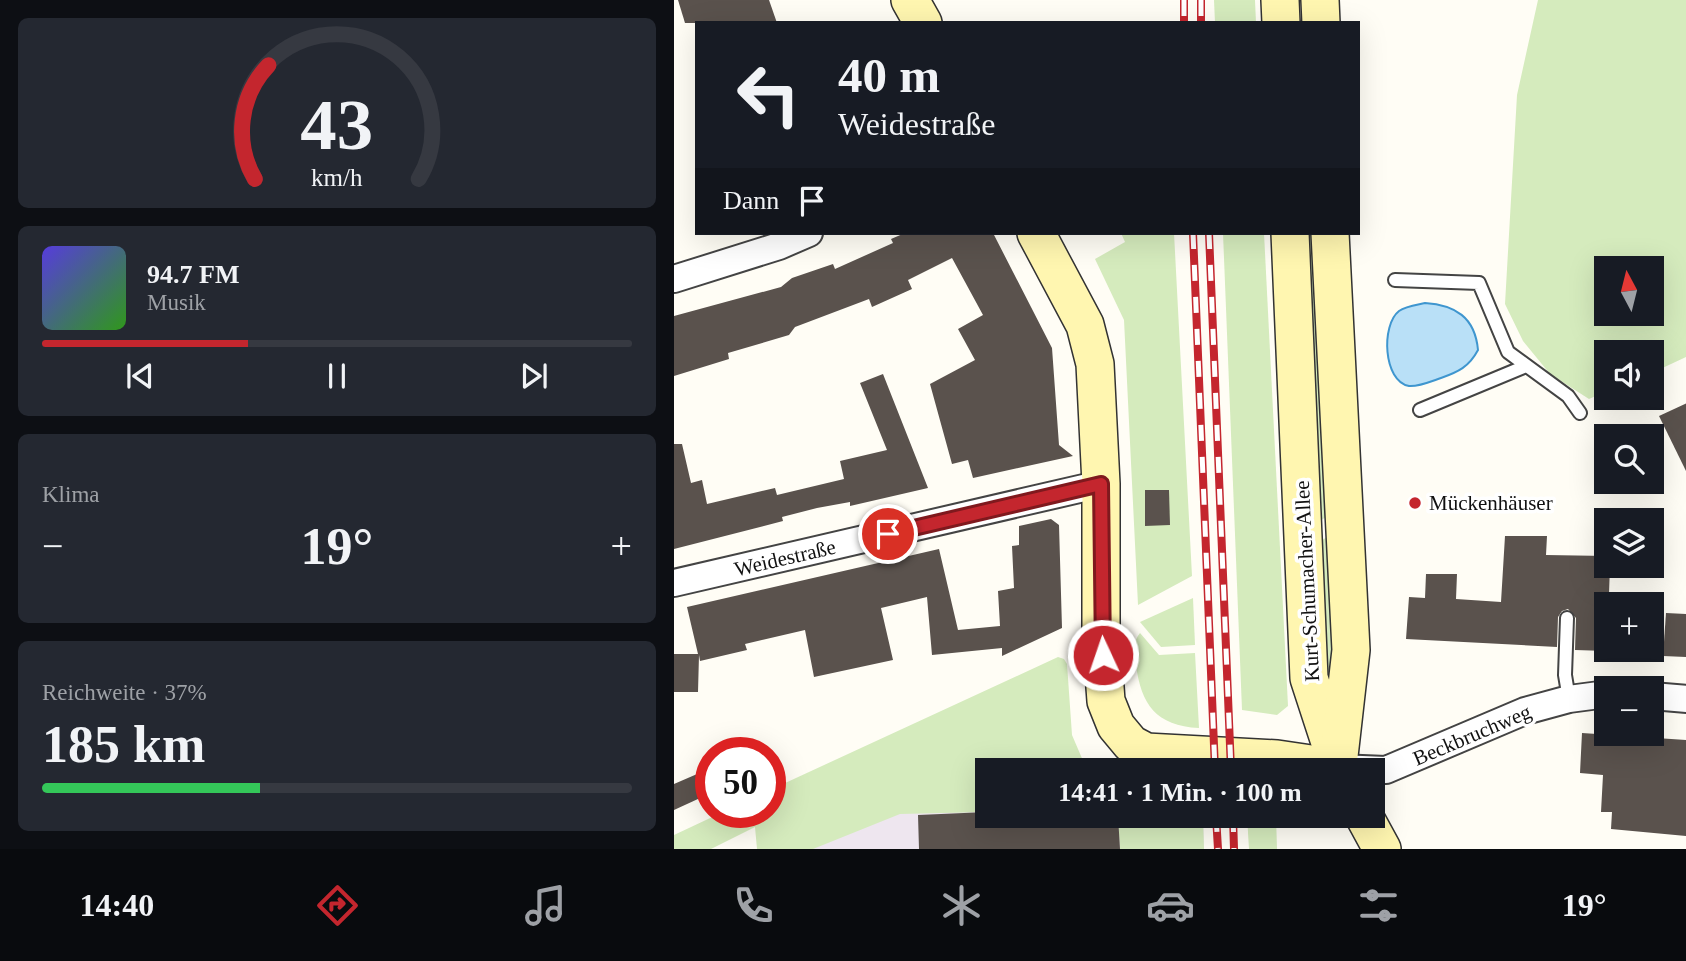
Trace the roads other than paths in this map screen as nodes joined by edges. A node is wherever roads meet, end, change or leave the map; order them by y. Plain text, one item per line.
1 (910, 0) edge
2 (1280, 0) edge
3 (1320, 0) edge
4 (922, 21) edge
5 (1281, 21) edge
6 (1321, 21) edge
7 (804, 235) edge
8 (1037, 235) edge
9 (1290, 235) edge
10 (1330, 235) edge
11 (674, 279) edge
12 (1395, 280) dead end
13 (1526, 366) junction
14 (1420, 410) dead end
15 (1580, 412) dead end
16 (1101, 484) junction
17 (674, 583) edge
18 (1567, 618) dead end
19 (1594, 696) edge
20 (1664, 697) edge
21 (1569, 699) junction
22 (1686, 699) edge
23 (1261, 758) edge
24 (1334, 758) edge
25 (1339, 758) edge
26 (1385, 770) edge
27 (1371, 828) edge
28 (1382, 849) edge

1 - 4 main road
2 - 5 main road
3 - 6 main road
7 - 11 street
8 - 16 main road
9 - 24 main road, Kurt-Schumacher-Allee
10 - 25 main road, Kurt-Schumacher-Allee
12 - 13 lane
13 - 14 lane
13 - 15 lane
16 - 17 street, Weidestraße
16 - 23 main road
18 - 21 lane
19 - 21 street, Beckbruchweg
20 - 22 street
21 - 26 street, Beckbruchweg
27 - 28 main road

